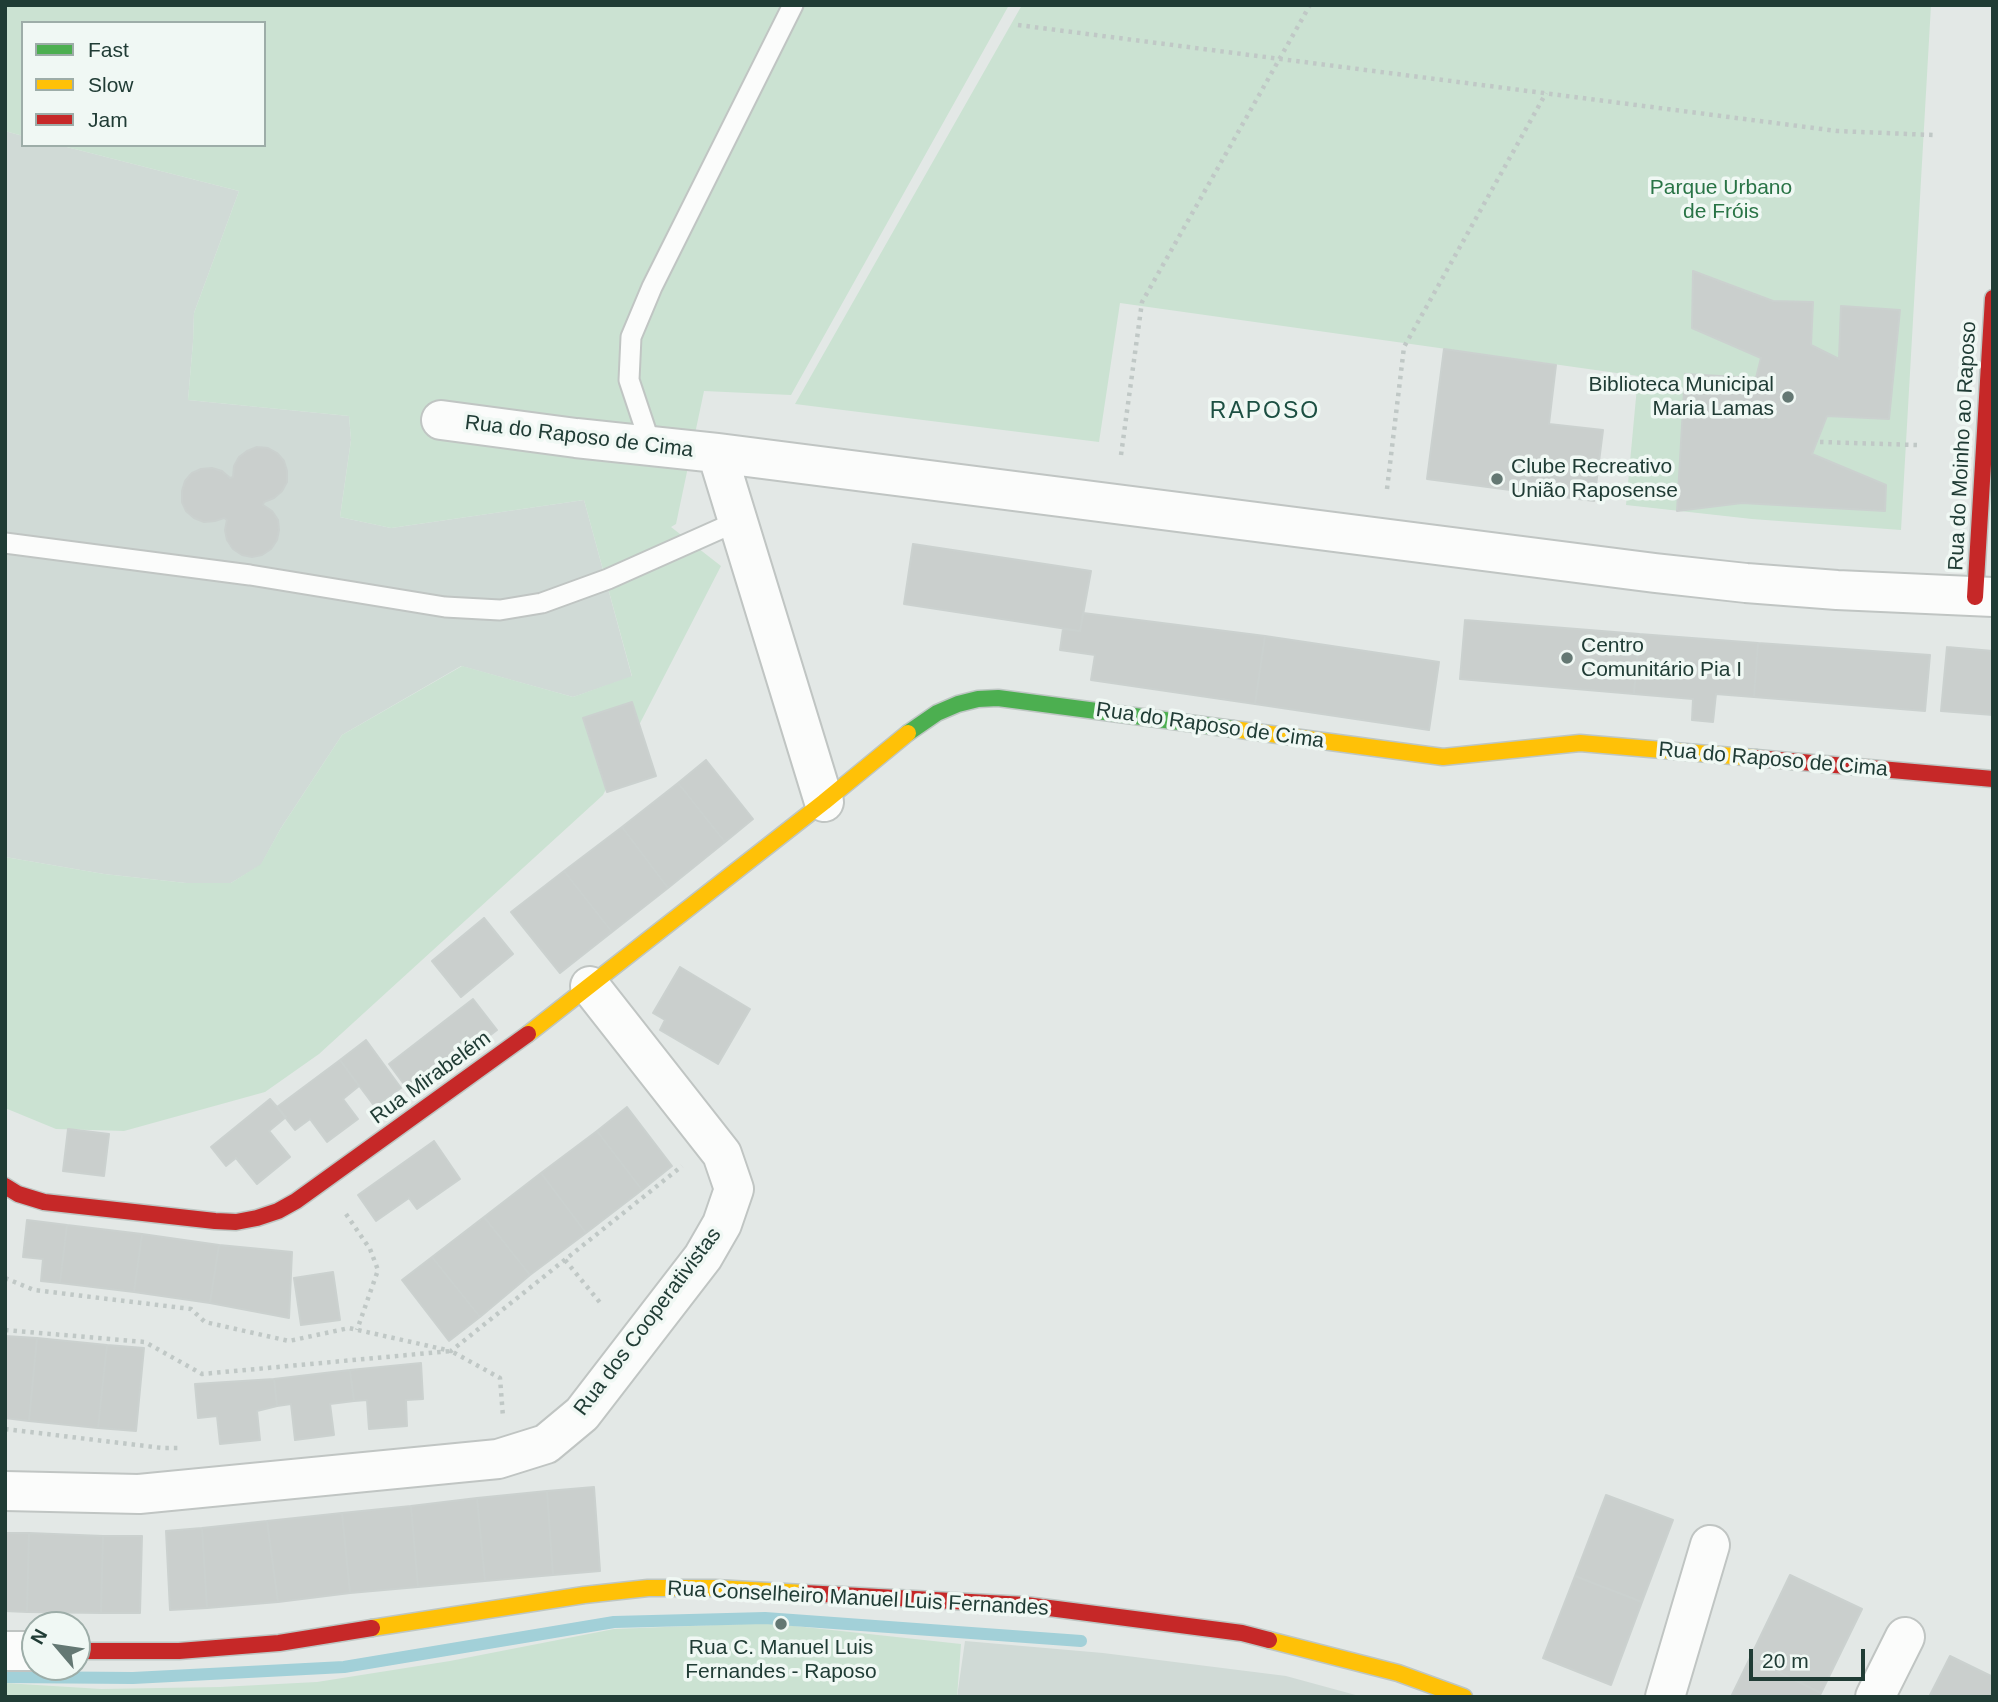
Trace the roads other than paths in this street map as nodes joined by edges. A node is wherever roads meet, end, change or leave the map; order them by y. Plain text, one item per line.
1 (793, 5) edge
2 (1993, 298) edge
3 (441, 420) dead end
4 (651, 446) junction
5 (717, 453) junction
6 (738, 521) junction
7 (5, 543) edge
8 (1984, 597) edge
9 (1993, 779) edge
10 (824, 802) junction
11 (590, 986) junction
12 (5, 1186) edge
13 (5, 1491) edge
14 (1710, 1545) dead end
15 (1905, 1637) dead end
16 (91, 1651) edge
17 (1464, 1697) edge
18 (1665, 1697) edge
19 (1875, 1697) edge

1 - 4 lane
2 - 8 street, Rua do Moinho ao Raposo
3 - 4 street, Rua do Raposo de Cima
4 - 5 street, Rua do Raposo de Cima
5 - 6 street, Rua do Raposo de Cima
5 - 8 street, Rua do Raposo de Cima
6 - 7 lane
6 - 10 street, Rua do Raposo de Cima
9 - 10 street, Rua do Raposo de Cima
10 - 11 street, Rua Mirabelém
11 - 12 street, Rua Mirabelém
11 - 13 street, Rua dos Cooperativistas
14 - 18 street
15 - 19 street
16 - 17 street, Rua Conselheiro Manuel Luis Fernandes

